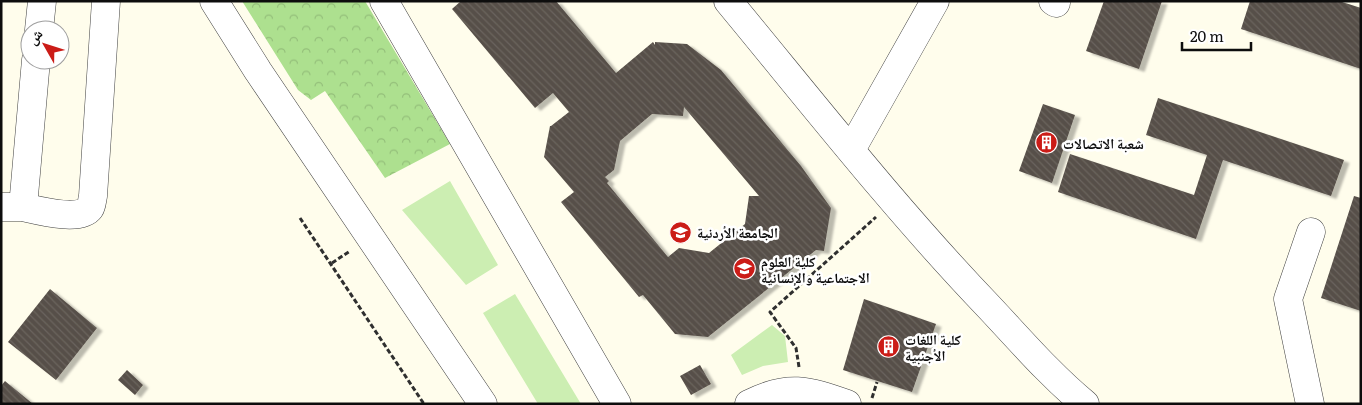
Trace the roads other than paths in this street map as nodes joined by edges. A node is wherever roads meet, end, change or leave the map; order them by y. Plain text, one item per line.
1 (42, 1) edge
2 (106, 1) edge
3 (214, 1) edge
4 (384, 1) edge
5 (728, 1) edge
6 (935, 1) edge
7 (40, 20) edge
8 (34, 70) edge
9 (851, 150) junction
10 (12, 207) edge
11 (1311, 232) dead end
12 (483, 404) edge
13 (617, 404) edge
14 (749, 404) edge
15 (847, 404) edge
16 (1085, 404) edge
17 (1310, 404) edge

1 - 7 street
2 - 10 street
3 - 12 street
4 - 13 street
5 - 9 street
6 - 9 street
8 - 10 street
9 - 16 street
11 - 17 street
14 - 15 street

